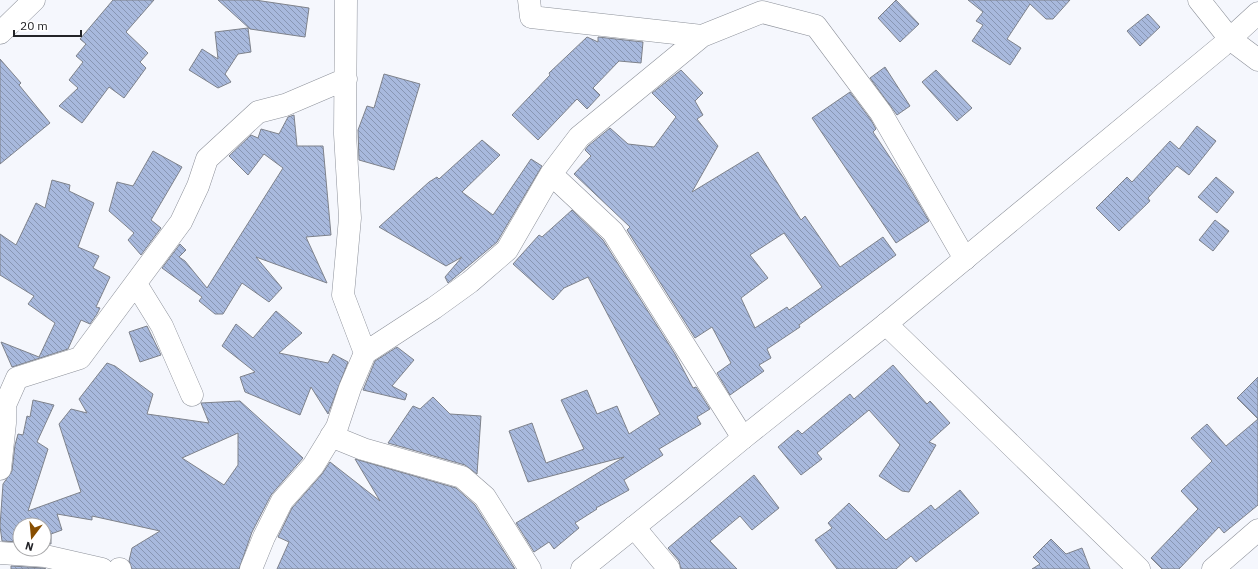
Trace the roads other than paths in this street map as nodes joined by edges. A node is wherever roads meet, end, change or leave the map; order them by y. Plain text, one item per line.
1 (34, 0) edge
2 (346, 0) edge
3 (529, 0) edge
4 (1199, 0) edge
5 (764, 6) edge
6 (1258, 13) edge
7 (0, 33) edge
8 (702, 36) junction
9 (1230, 39) junction
10 (1258, 60) edge
11 (346, 79) junction
12 (551, 174) junction
13 (965, 259) junction
14 (136, 284) junction
15 (886, 324) junction
16 (365, 353) junction
17 (192, 395) dead end
18 (3, 405) edge
19 (331, 436) junction
20 (742, 438) junction
21 (0, 469) edge
22 (634, 527) junction
23 (1258, 530) edge
24 (0, 553) edge
25 (102, 569) edge
26 (251, 569) edge
27 (530, 569) edge
28 (582, 569) edge
29 (669, 569) edge
30 (1139, 569) edge
31 (1213, 569) edge

1 - 7 street
2 - 11 street
3 - 8 street
4 - 9 street
5 - 8 street
5 - 13 street
6 - 9 street
8 - 12 street
9 - 10 street
9 - 13 street
11 - 14 street
11 - 16 street
12 - 16 street
12 - 20 street
13 - 15 street
14 - 17 street
14 - 18 street
15 - 20 street
15 - 30 street
16 - 19 street
18 - 21 street
19 - 26 street
19 - 27 street
20 - 22 street
22 - 28 street
22 - 29 street
23 - 31 street
24 - 25 street

